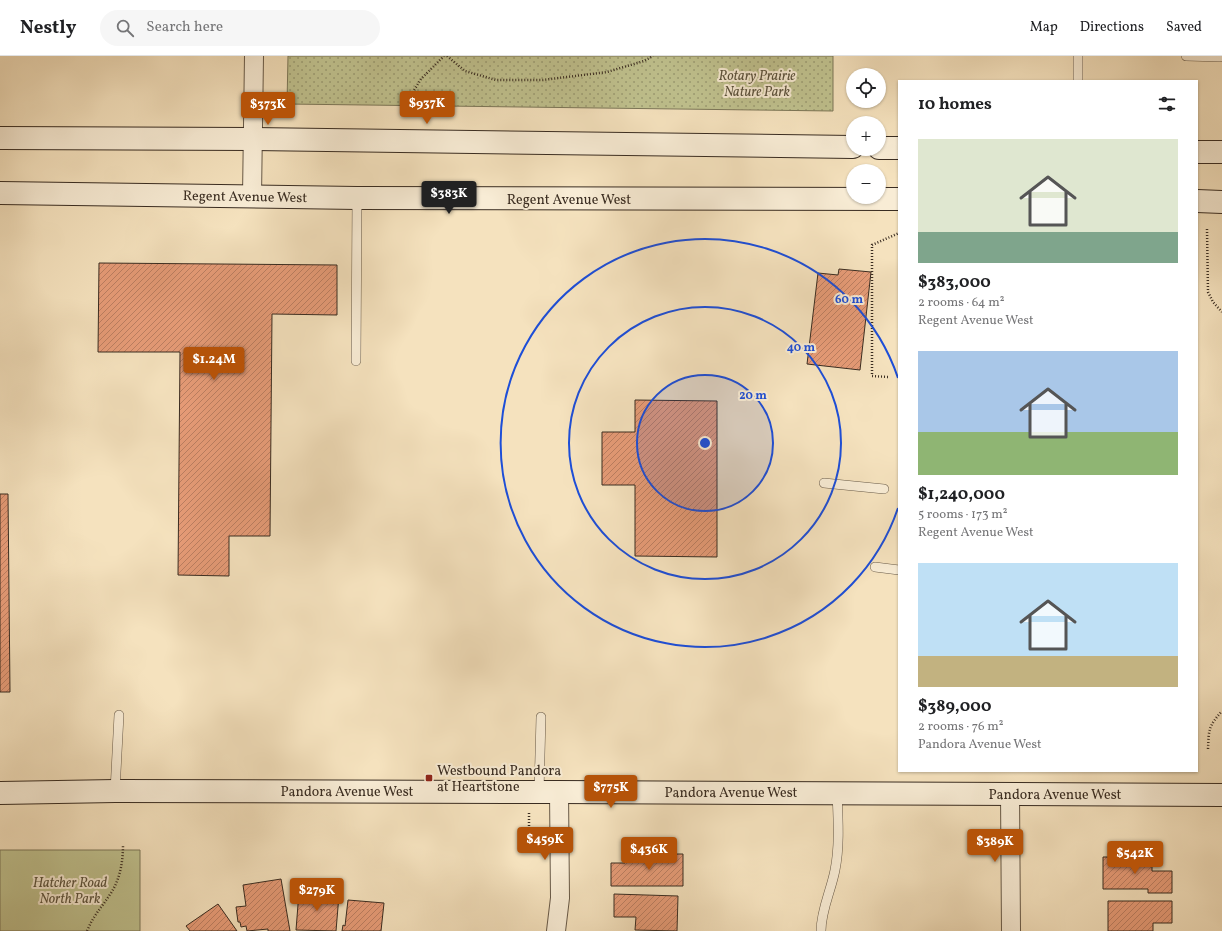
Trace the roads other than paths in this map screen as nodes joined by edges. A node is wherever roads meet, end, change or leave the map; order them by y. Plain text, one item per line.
1 (254, 56) edge
2 (1078, 56) edge
3 (1186, 56) edge
4 (1220, 56) edge
5 (1078, 80) edge
6 (0, 138) edge
7 (253, 140) junction
8 (846, 147) edge
9 (886, 148) edge
10 (898, 148) edge
11 (1198, 152) edge
12 (1222, 152) edge
13 (0, 193) edge
14 (252, 196) junction
15 (357, 198) junction
16 (898, 199) edge
17 (1198, 201) edge
18 (1222, 202) edge
19 (356, 361) dead end
20 (824, 483) dead end
21 (884, 489) dead end
22 (875, 567) dead end
23 (898, 570) edge
24 (119, 716) dead end
25 (541, 717) dead end
26 (116, 791) junction
27 (0, 792) edge
28 (542, 792) junction
29 (837, 792) junction
30 (1010, 794) junction
31 (1222, 795) edge
32 (556, 931) edge
33 (821, 931) edge
34 (1011, 931) edge

1 - 7 street
2 - 5 lane
3 - 4 lane
6 - 7 main road
7 - 8 main road
7 - 14 street
9 - 10 main road
11 - 12 main road
13 - 14 main road, Regent Avenue West
14 - 15 main road, Regent Avenue West
15 - 16 main road, Regent Avenue West
15 - 19 lane
17 - 18 main road
20 - 21 lane
22 - 23 lane
24 - 26 lane
25 - 28 lane
26 - 27 main road, Pandora Avenue West
26 - 28 main road, Pandora Avenue West
28 - 29 main road, Pandora Avenue West
28 - 32 street
29 - 30 main road, Pandora Avenue West
29 - 33 lane
30 - 31 main road, Pandora Avenue West
30 - 34 street

